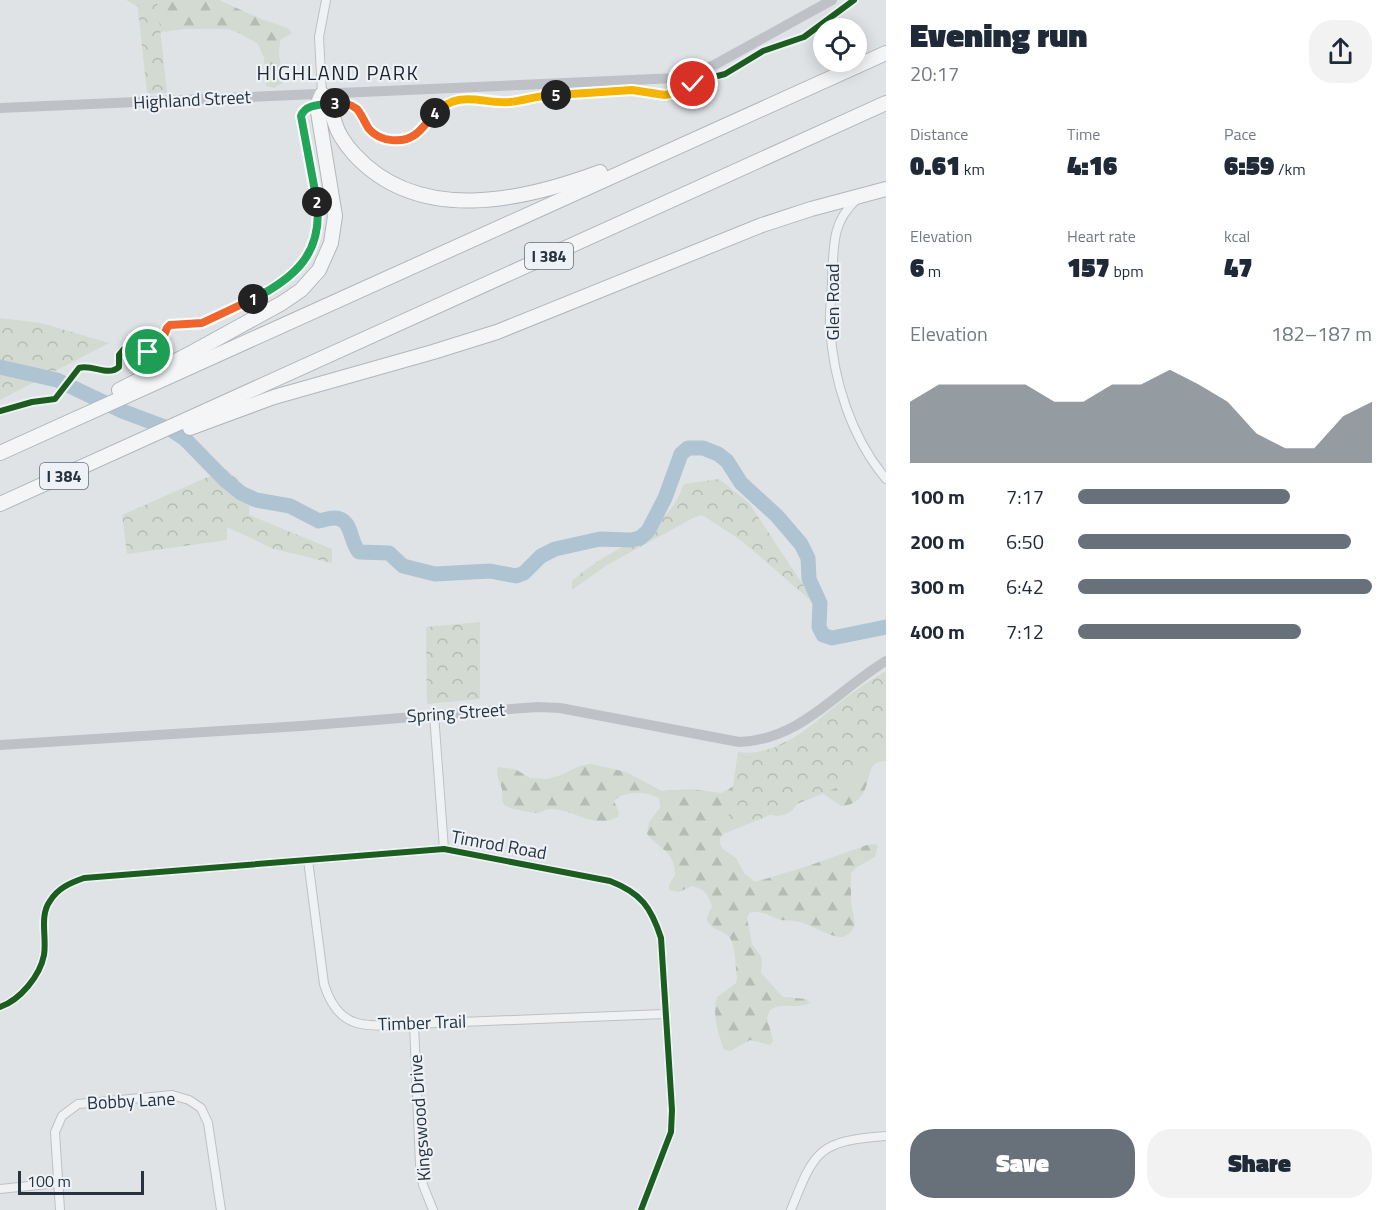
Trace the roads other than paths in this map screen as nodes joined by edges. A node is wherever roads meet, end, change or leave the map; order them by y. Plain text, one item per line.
1 (326, 0) edge
2 (832, 0) edge
3 (886, 53) edge
4 (322, 94) junction
5 (886, 103) edge
6 (0, 108) edge
7 (657, 155) junction
8 (886, 189) edge
9 (862, 195) junction
10 (152, 379) junction
11 (218, 412) junction
12 (0, 453) edge
13 (886, 479) edge
14 (0, 504) edge
15 (886, 661) edge
16 (434, 714) junction
17 (0, 745) edge
18 (444, 849) junction
19 (308, 860) junction
20 (0, 1006) edge
21 (665, 1014) junction
22 (414, 1024) junction
23 (886, 1136) edge
24 (57, 1183) junction
25 (0, 1189) edge
26 (60, 1210) edge
27 (221, 1210) edge
28 (433, 1210) edge
29 (641, 1210) edge
30 (791, 1210) edge

1 - 4 street
2 - 4 street, Highland Street
3 - 7 highway, I 384
4 - 6 street, Highland Street
4 - 7 highway
4 - 10 highway
5 - 11 highway, I 384
7 - 10 highway, I 384
8 - 9 highway
9 - 11 highway
9 - 13 street, Glen Road
10 - 12 highway, I 384
11 - 14 highway, I 384
15 - 16 street, Spring Street
16 - 17 street, Spring Street
16 - 18 street
18 - 19 street, Timrod Road
18 - 21 street, Timrod Road
19 - 20 street, Timrod Road
19 - 22 street, Timber Trail
21 - 22 street, Timber Trail
21 - 29 street, Timrod Road
22 - 28 street, Kingswood Drive
23 - 30 street
24 - 25 street
24 - 26 street, Bobby Lane
24 - 27 street, Bobby Lane

